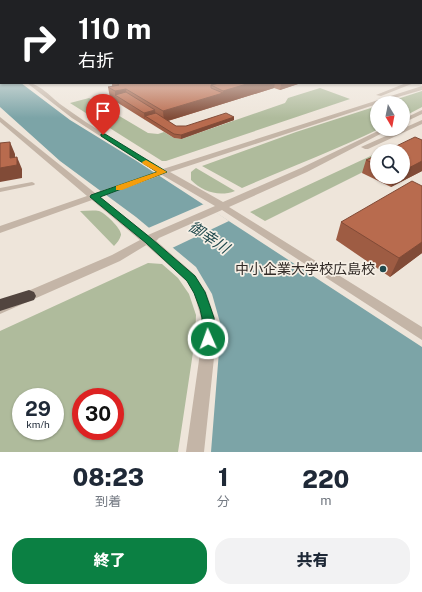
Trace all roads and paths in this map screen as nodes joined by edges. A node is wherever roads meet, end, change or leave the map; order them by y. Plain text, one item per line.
1 (31, 84) edge
2 (408, 84) edge
3 (422, 88) edge
4 (422, 112) edge
5 (410, 118) edge
6 (0, 119) edge
7 (422, 122) edge
8 (277, 134) junction
9 (373, 136) edge
10 (304, 170) junction
11 (160, 174) junction
12 (32, 184) dead end
13 (0, 190) edge
14 (97, 196) junction
15 (224, 206) junction
16 (0, 230) edge
17 (152, 239) junction
18 (29, 296) junction
19 (0, 305) edge
20 (0, 309) edge
21 (422, 334) edge
22 (195, 452) edge

1 - 11 street
2 - 8 street
3 - 8 street
4 - 5 street
6 - 14 street
7 - 10 street
8 - 11 street
9 - 10 street
10 - 15 street
11 - 14 street
11 - 15 street
12 - 13 lane
14 - 16 street
14 - 17 street
15 - 17 street
15 - 21 street
17 - 18 street
17 - 22 street
18 - 19 highway
18 - 20 street

